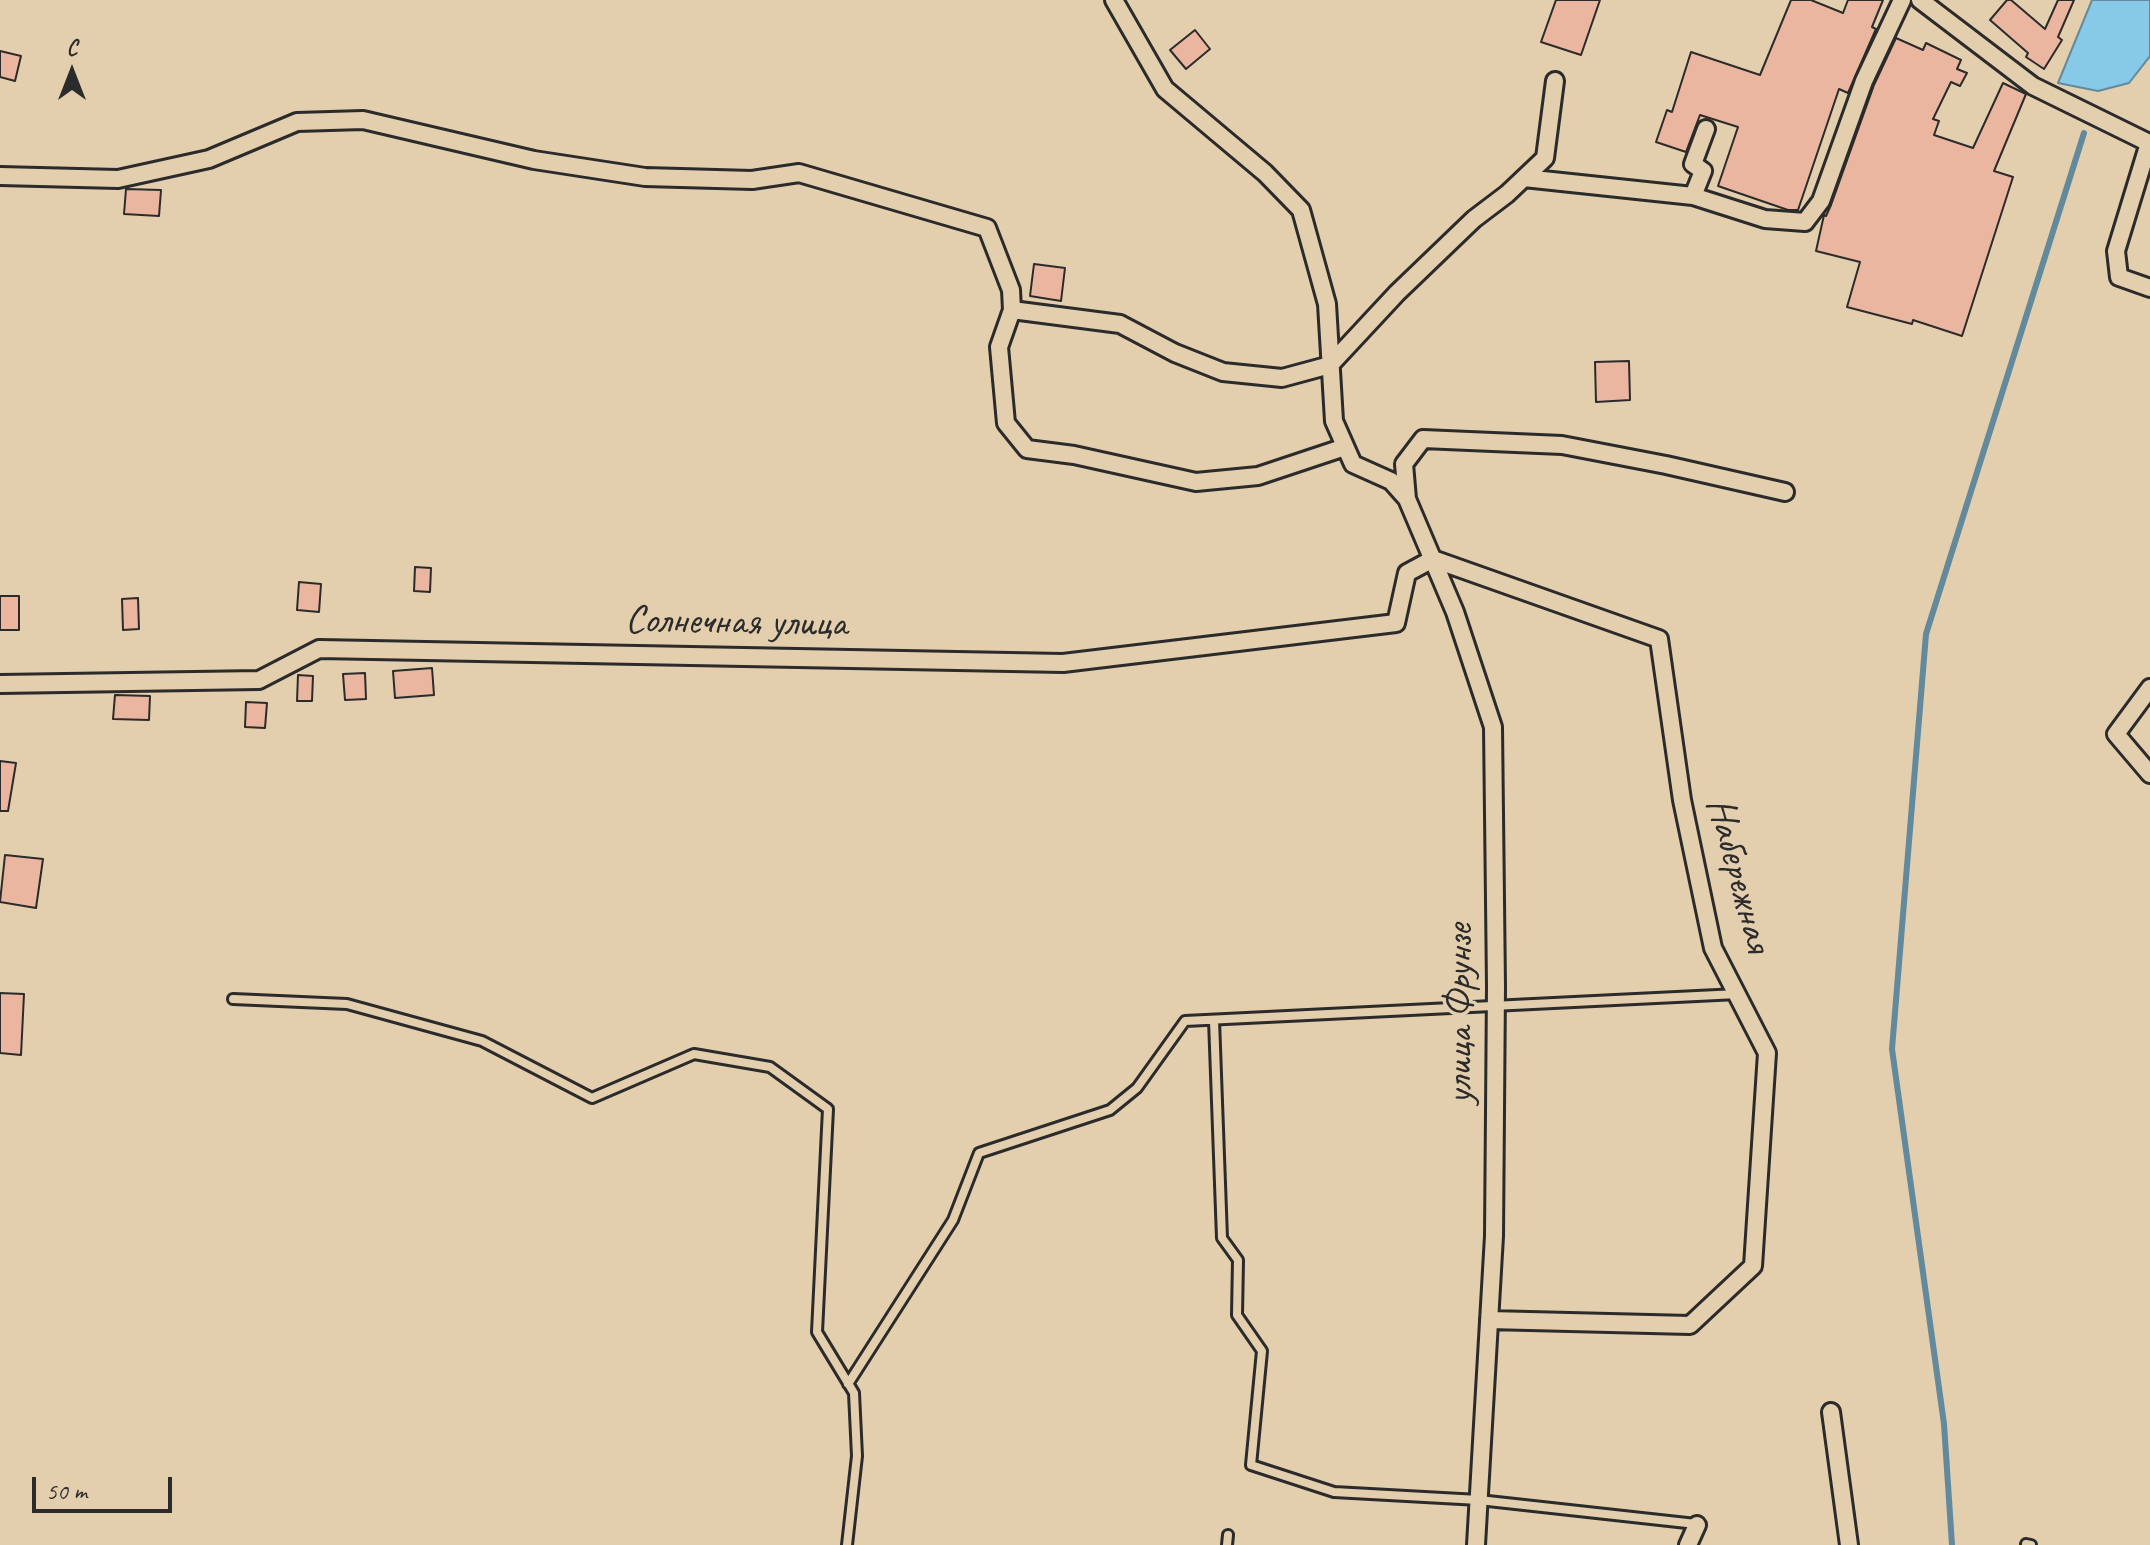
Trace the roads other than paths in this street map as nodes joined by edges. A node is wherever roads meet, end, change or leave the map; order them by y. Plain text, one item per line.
1 (1114, 0) edge
2 (1902, 0) edge
3 (1920, 0) edge
4 (1555, 81) dead end
5 (1706, 129) dead end
6 (0, 176) edge
7 (1524, 178) junction
8 (1693, 196) junction
9 (2150, 288) edge
10 (1012, 310) junction
11 (1330, 365) junction
12 (1345, 447) junction
13 (1785, 492) dead end
14 (1407, 499) junction
15 (1433, 559) junction
16 (0, 684) edge
17 (2150, 688) edge
18 (2150, 774) edge
19 (1738, 994) junction
20 (233, 999) dead end
21 (1496, 1005) junction
22 (1214, 1020) junction
23 (1489, 1320) junction
24 (848, 1384) junction
25 (1831, 1412) dead end
26 (1479, 1500) junction
27 (1697, 1525) joint
28 (847, 1545) edge
29 (1476, 1545) edge
30 (1688, 1545) edge
31 (1849, 1545) edge

1 - 11 street
2 - 8 street
3 - 9 street
4 - 7 street
5 - 8 street
6 - 10 street
7 - 8 street
7 - 11 street
10 - 11 street
10 - 12 street
11 - 12 street
12 - 14 street
13 - 14 street
14 - 15 street, улица Фрунзе
15 - 16 street, Солнечная улица
15 - 19 street, Набережная
15 - 21 street, улица Фрунзе
17 - 18 street
19 - 21 lane
19 - 23 street, Набережная
20 - 24 lane
21 - 22 lane
21 - 23 street, улица Фрунзе
22 - 24 lane
22 - 26 lane
23 - 26 street, улица Фрунзе
24 - 28 lane
25 - 31 street
26 - 27 lane
26 - 29 street, улица Фрунзе
27 - 30 street

